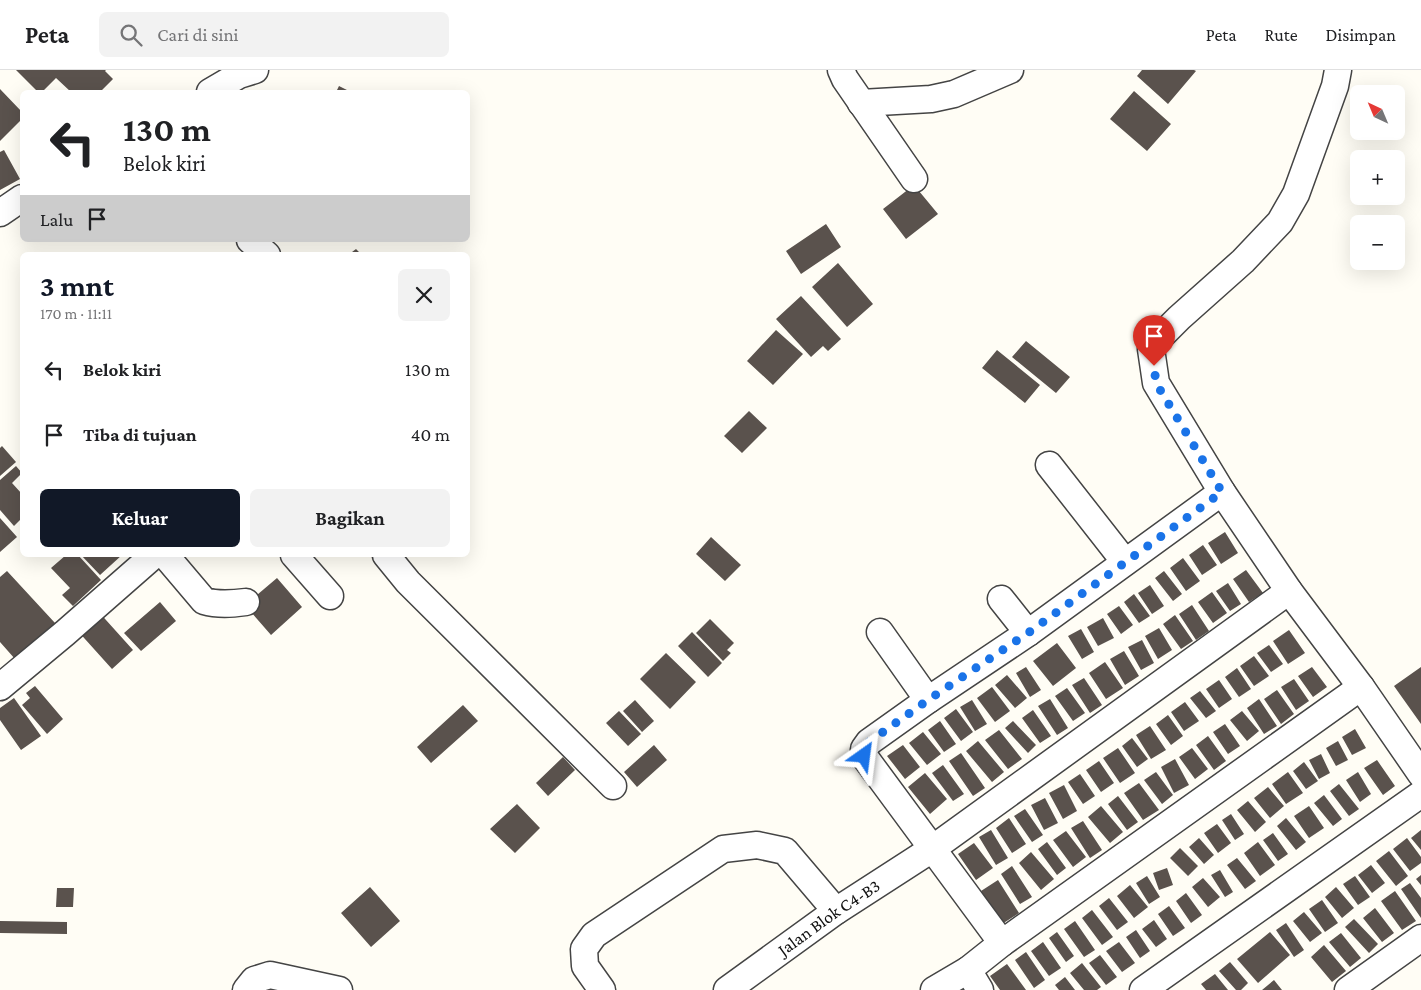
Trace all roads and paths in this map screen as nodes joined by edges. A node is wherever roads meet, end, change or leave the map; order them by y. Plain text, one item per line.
1 (841, 70) edge
2 (1010, 70) edge
3 (1338, 70) edge
4 (244, 77) edge
5 (215, 90) edge
6 (861, 103) junction
7 (914, 179) dead end
8 (20, 199) edge
9 (0, 213) edge
10 (252, 242) edge
11 (264, 252) edge
12 (1049, 465) dead end
13 (1222, 492) junction
14 (152, 557) edge
15 (167, 557) edge
16 (296, 557) edge
17 (388, 557) edge
18 (1124, 562) junction
19 (1289, 591) junction
20 (330, 596) dead end
21 (1001, 599) dead end
22 (246, 602) dead end
23 (880, 632) dead end
24 (1028, 633) junction
25 (0, 687) edge
26 (1361, 687) junction
27 (928, 700) junction
28 (1421, 774) edge
29 (613, 786) dead end
30 (1421, 794) edge
31 (932, 849) junction
32 (836, 910) junction
33 (1421, 938) edge
34 (1002, 943) junction
35 (974, 980) edge
36 (246, 990) edge
37 (339, 990) edge
38 (602, 990) edge
39 (727, 990) edge
40 (934, 990) edge
41 (1143, 990) edge
42 (1348, 990) edge

1 - 6 street
2 - 6 street
3 - 13 street
4 - 5 street
6 - 7 street
8 - 9 street
10 - 11 street
12 - 18 street
13 - 18 street
13 - 19 street
14 - 25 street
15 - 22 street
16 - 20 street
17 - 29 street
18 - 24 street
19 - 26 street
19 - 31 street, Jalan Blok C4-B3
21 - 24 street
23 - 27 street
24 - 27 street
26 - 28 street
26 - 34 street
27 - 31 street
30 - 41 street
31 - 32 street, Jalan Blok C4-B3
31 - 34 street
32 - 38 street
32 - 39 street, Jalan Blok C4-B3
33 - 42 street
34 - 35 street
35 - 40 street
36 - 37 street

